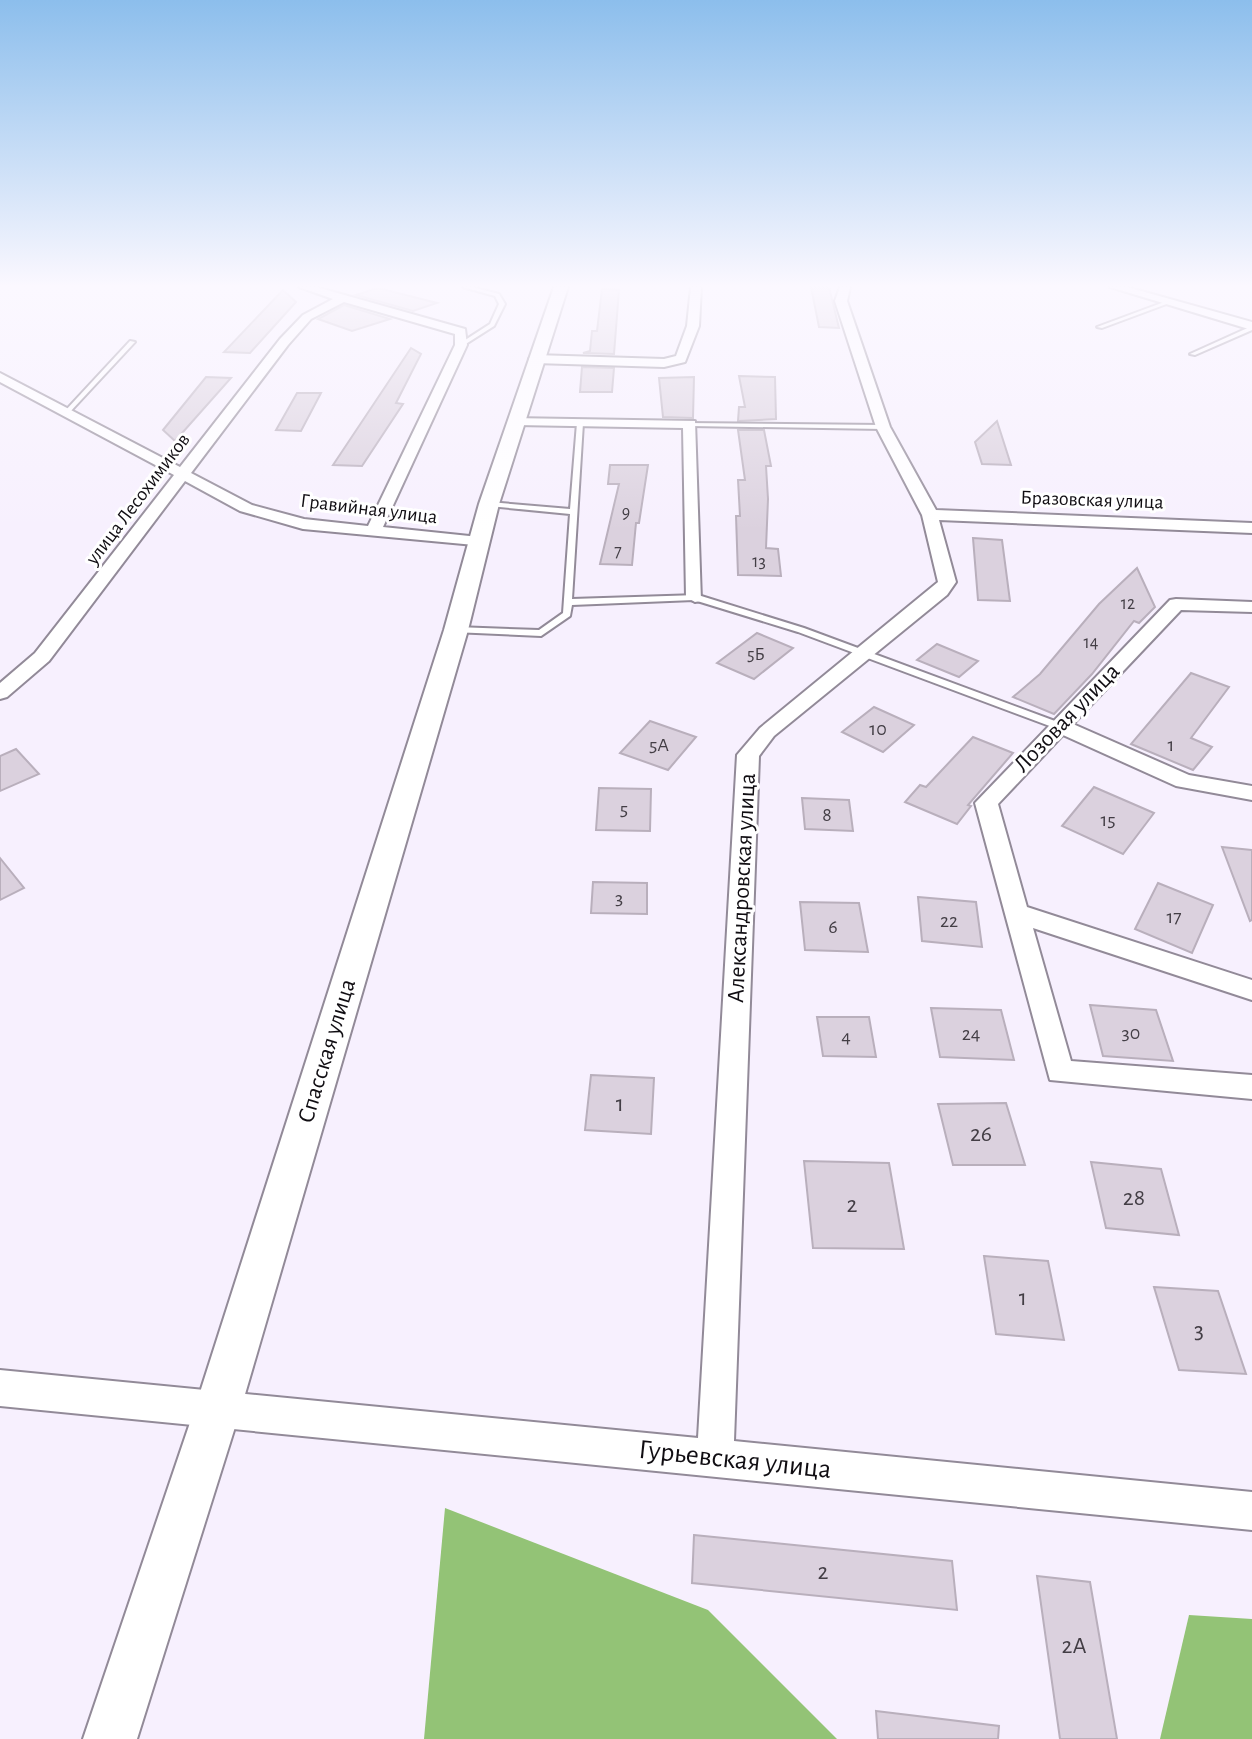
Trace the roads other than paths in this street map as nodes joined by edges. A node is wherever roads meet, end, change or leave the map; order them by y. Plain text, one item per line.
1 (108, 368) edge
2 (264, 368) edge
3 (450, 368) edge
4 (532, 368) edge
5 (863, 368) edge
6 (0, 377) edge
7 (67, 412) junction
8 (516, 421) junction
9 (580, 423) junction
10 (690, 424) junction
11 (883, 427) junction
12 (181, 476) junction
13 (489, 504) junction
14 (574, 512) junction
15 (930, 515) junction
16 (1252, 528) edge
17 (374, 530) junction
18 (479, 542) junction
19 (695, 597) junction
20 (568, 602) junction
21 (1252, 607) edge
22 (456, 630) junction
23 (866, 655) junction
24 (0, 693) edge
25 (1059, 726) junction
26 (1252, 793) edge
27 (1017, 913) junction
28 (1252, 990) edge
29 (1252, 1087) edge
30 (0, 1388) edge
31 (218, 1408) junction
32 (715, 1458) junction
33 (1252, 1511) edge
34 (110, 1739) edge

1 - 7 lane
2 - 12 street, улица Лесохимиков
3 - 17 street
4 - 8 street, Спасская улица
5 - 11 street, Александровская улица
6 - 7 street, Гравийная улица
7 - 12 street, Гравийная улица
8 - 9 street
8 - 13 street, Спасская улица
9 - 10 street
9 - 14 lane
10 - 11 lane
10 - 19 street
11 - 15 street, Александровская улица
12 - 17 street, Гравийная улица
12 - 24 street, улица Лесохимиков
13 - 14 lane
13 - 18 street, Спасская улица
14 - 20 lane
15 - 16 street, Бразовская улица
15 - 23 street, Александровская улица
17 - 18 street, Гравийная улица
18 - 22 street, Спасская улица
19 - 20 lane
19 - 23 lane
20 - 22 lane
21 - 25 street, Лозовая улица
22 - 31 street, Спасская улица
23 - 25 lane
23 - 32 street, Александровская улица
25 - 26 street
25 - 27 street, Лозовая улица
27 - 28 street
27 - 29 street, Лозовая улица
30 - 31 street, Гурьевская улица
31 - 32 street, Гурьевская улица
31 - 34 street, Спасская улица
32 - 33 street, Гурьевская улица

